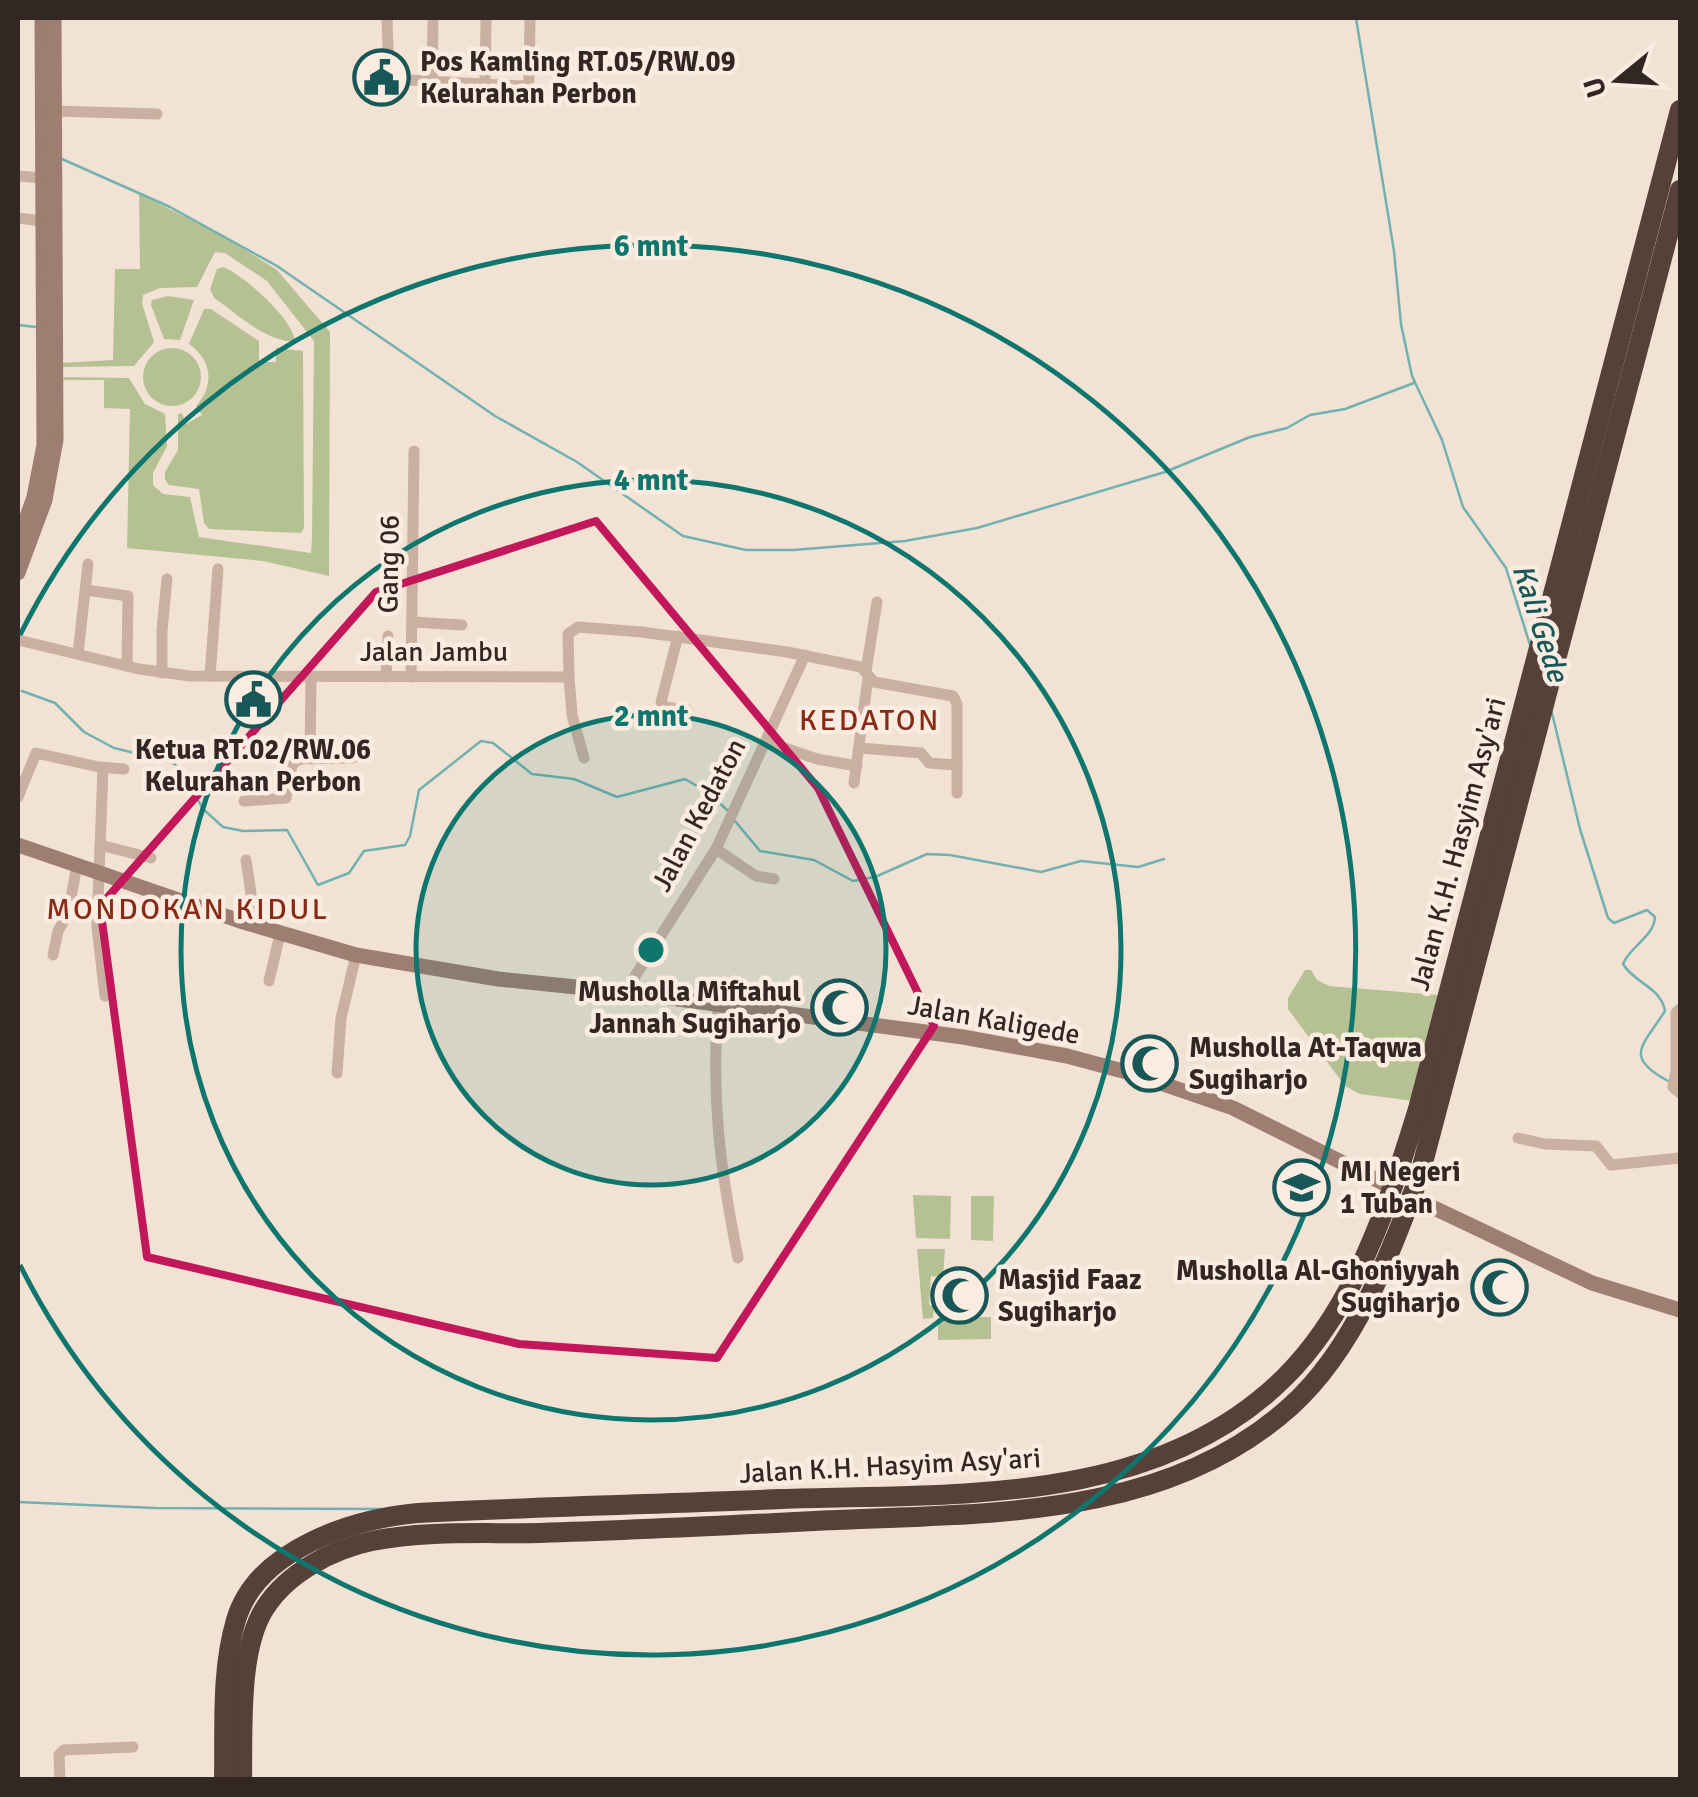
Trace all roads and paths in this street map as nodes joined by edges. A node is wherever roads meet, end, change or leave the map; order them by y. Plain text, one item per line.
1 (42, 18) edge
2 (54, 18) edge
3 (387, 18) edge
4 (432, 18) edge
5 (486, 18) edge
6 (530, 18) edge
7 (432, 82) junction
8 (486, 85) junction
9 (1680, 110) edge
10 (54, 111) junction
11 (157, 114) dead end
12 (1680, 150) edge
13 (48, 153) junction
14 (18, 176) edge
15 (42, 178) junction
16 (1680, 190) edge
17 (1654, 209) junction
18 (18, 218) edge
19 (42, 221) junction
20 (50, 373) junction
21 (414, 451) dead end
22 (18, 542) edge
23 (88, 564) dead end
24 (218, 569) dead end
25 (18, 573) edge
26 (167, 579) dead end
27 (86, 590) junction
28 (876, 602) dead end
29 (413, 622) junction
30 (462, 625) dead end
31 (388, 636) dead end
32 (678, 636) junction
33 (18, 640) edge
34 (78, 654) junction
35 (804, 655) junction
36 (126, 666) junction
37 (162, 674) junction
38 (867, 674) junction
39 (210, 676) junction
40 (311, 677) junction
41 (386, 677) junction
42 (411, 677) junction
43 (569, 677) junction
44 (687, 710) dead end
45 (767, 742) junction
46 (860, 748) junction
47 (310, 758) junction
48 (353, 758) dead end
49 (584, 758) dead end
50 (957, 765) junction
51 (857, 766) junction
52 (103, 768) junction
53 (124, 769) dead end
54 (854, 783) dead end
55 (958, 793) dead end
56 (18, 797) edge
57 (244, 801) dead end
58 (18, 845) edge
59 (100, 845) junction
60 (716, 849) junction
61 (151, 858) dead end
62 (246, 860) dead end
63 (77, 865) junction
64 (99, 872) junction
65 (774, 879) dead end
66 (256, 927) junction
67 (280, 934) junction
68 (52, 955) dead end
69 (356, 955) junction
70 (1472, 971) junction
71 (269, 981) dead end
72 (625, 992) junction
73 (104, 996) dead end
74 (718, 1006) junction
75 (1680, 1009) edge
76 (336, 1072) dead end
77 (1424, 1084) junction
78 (1676, 1086) edge
79 (1518, 1138) dead end
80 (1680, 1158) edge
81 (1391, 1188) junction
82 (1411, 1198) junction
83 (738, 1258) dead end
84 (1680, 1310) edge
85 (888, 1495) junction
86 (731, 1501) junction
87 (1006, 1512) junction
88 (859, 1519) junction
89 (307, 1556) junction
90 (133, 1746) dead end
91 (60, 1780) edge
92 (224, 1780) edge
93 (242, 1780) edge

1 - 13 street
2 - 10 street
3 - 7 street
4 - 7 street
5 - 8 street
6 - 8 street
7 - 8 street
9 - 17 highway, Jalan K.H. Hasyim Asy'ari
10 - 11 street
10 - 13 street
12 - 17 highway
13 - 15 street
13 - 20 street
14 - 15 street
15 - 19 street
16 - 70 highway, Jalan K.H. Hasyim Asy'ari
17 - 77 highway, Jalan K.H. Hasyim Asy'ari
18 - 19 street
19 - 20 street
20 - 22 street
20 - 25 street
21 - 29 street, Gang 06
23 - 27 street
24 - 39 street
26 - 37 street
27 - 34 street
27 - 36 street
28 - 38 street
29 - 30 street
29 - 42 street, Gang 06
31 - 41 street
32 - 35 street
32 - 43 street
32 - 44 street
33 - 34 street, Jalan Jambu
34 - 36 street, Jalan Jambu
35 - 38 street
35 - 45 street, Jalan Kedaton
36 - 37 street, Jalan Jambu
37 - 39 street, Jalan Jambu
38 - 46 street
38 - 50 street
39 - 40 street, Jalan Jambu
40 - 41 street, Jalan Jambu
40 - 47 street
41 - 42 street, Jalan Jambu
42 - 43 street, Jalan Jambu
43 - 49 street
45 - 51 street
45 - 60 street, Jalan Kedaton
46 - 50 street
46 - 51 street
47 - 48 street
47 - 57 street
50 - 55 street
51 - 54 street
52 - 53 street
52 - 56 street
52 - 59 street
58 - 63 street, Jalan Kaligede
59 - 61 street
59 - 64 street
60 - 65 street
60 - 72 street, Jalan Kedaton
62 - 66 street
63 - 64 street, Jalan Kaligede
63 - 68 street
64 - 66 street, Jalan Kaligede
64 - 73 street
66 - 67 street, Jalan Kaligede
67 - 69 street, Jalan Kaligede
67 - 71 street
69 - 72 street, Jalan Kaligede
69 - 76 street
70 - 77 highway
70 - 82 highway, Jalan K.H. Hasyim Asy'ari
72 - 74 street, Jalan Kaligede
74 - 81 street, Jalan Kaligede
74 - 83 street
75 - 78 street
77 - 81 highway, Jalan K.H. Hasyim Asy'ari
79 - 80 street
81 - 85 highway, Jalan K.H. Hasyim Asy'ari
82 - 84 street
82 - 87 highway, Jalan K.H. Hasyim Asy'ari
85 - 86 highway, Jalan K.H. Hasyim Asy'ari
85 - 87 highway
86 - 88 highway
86 - 89 highway, Jalan K.H. Hasyim Asy'ari
87 - 88 highway, Jalan K.H. Hasyim Asy'ari
88 - 89 highway, Jalan K.H. Hasyim Asy'ari
89 - 92 highway, Jalan K.H. Hasyim Asy'ari
89 - 93 highway, Jalan K.H. Hasyim Asy'ari
90 - 91 street

